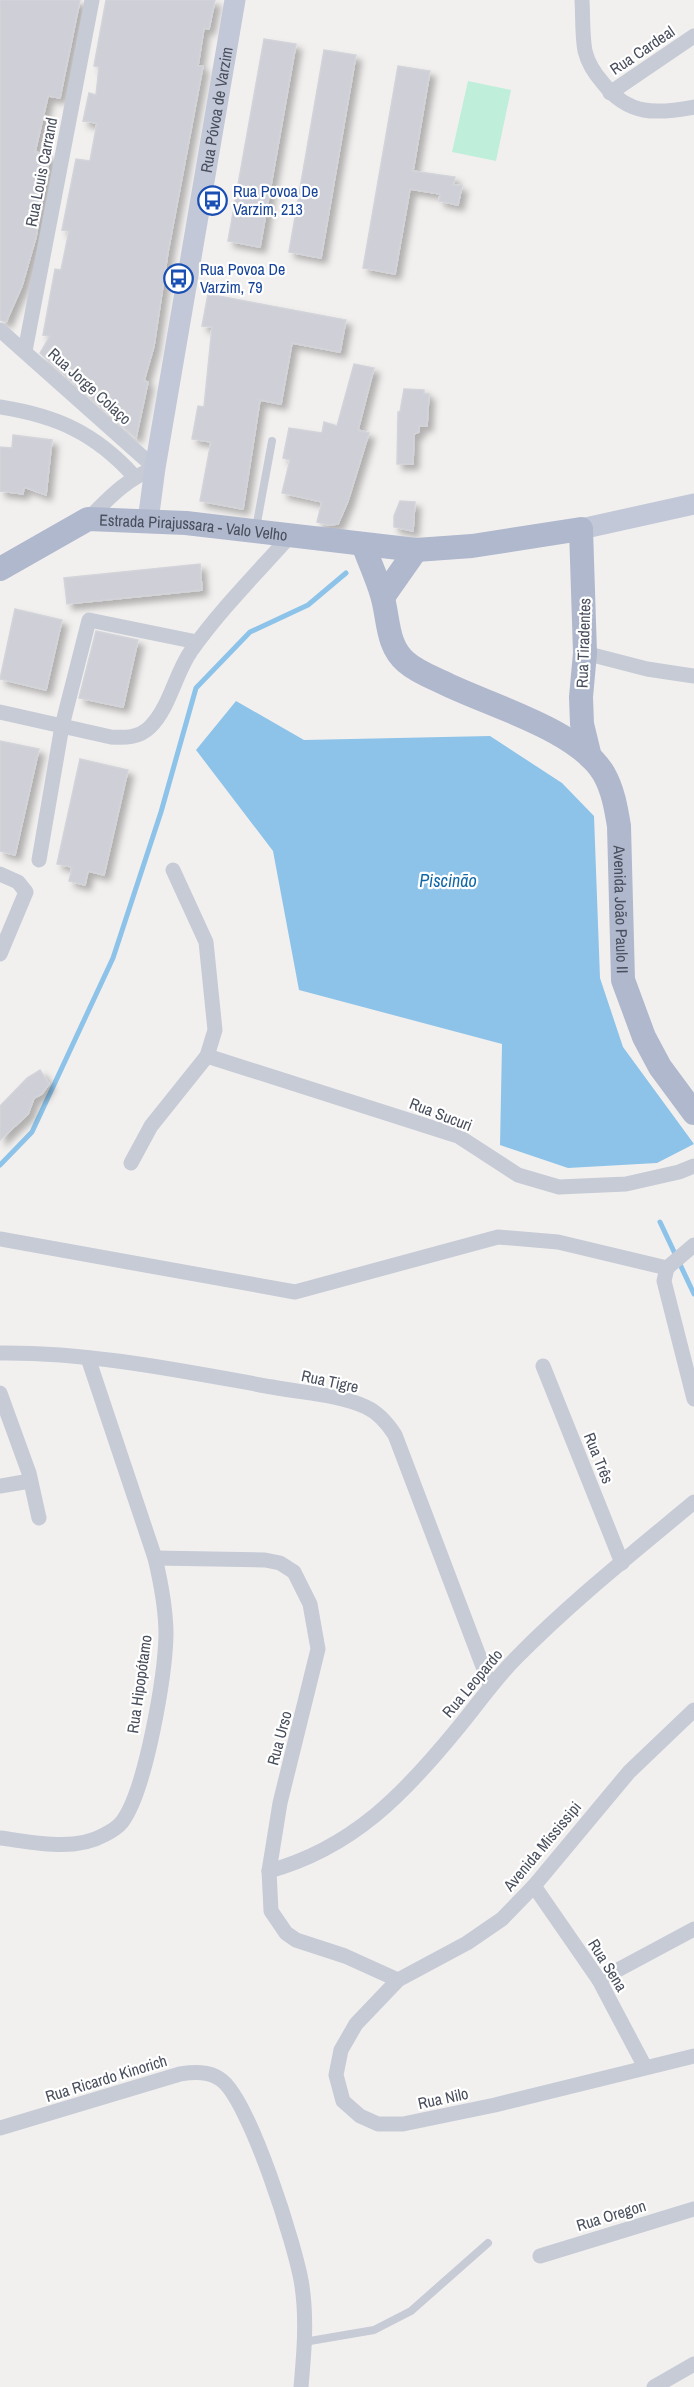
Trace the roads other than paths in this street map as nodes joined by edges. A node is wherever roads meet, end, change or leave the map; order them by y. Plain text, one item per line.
1 (92, 0) edge
2 (235, 0) edge
3 (582, 0) edge
4 (694, 36) edge
5 (610, 93) junction
6 (694, 107) edge
7 (0, 330) edge
8 (25, 351) junction
9 (0, 407) edge
10 (272, 441) dead end
11 (155, 468) junction
12 (134, 476) junction
13 (694, 504) edge
14 (88, 519) junction
15 (148, 521) junction
16 (581, 529) junction
17 (256, 530) junction
18 (290, 536) junction
19 (363, 544) junction
20 (416, 550) junction
21 (0, 568) edge
22 (383, 597) junction
23 (197, 642) junction
24 (585, 653) junction
25 (694, 676) edge
26 (582, 707) junction
27 (0, 712) edge
28 (538, 722) junction
29 (62, 726) junction
30 (591, 757) junction
31 (39, 860) dead end
32 (173, 870) dead end
33 (0, 874) edge
34 (0, 954) edge
35 (207, 1056) junction
36 (694, 1113) edge
37 (131, 1162) dead end
38 (694, 1166) edge
39 (0, 1239) edge
40 (694, 1245) edge
41 (667, 1268) junction
42 (0, 1353) edge
43 (88, 1358) junction
44 (543, 1366) dead end
45 (0, 1393) edge
46 (694, 1399) edge
47 (30, 1481) junction
48 (0, 1486) edge
49 (694, 1502) edge
50 (39, 1518) dead end
51 (155, 1558) junction
52 (622, 1563) junction
53 (490, 1685) junction
54 (694, 1710) edge
55 (0, 1838) edge
56 (269, 1871) junction
57 (534, 1886) junction
58 (694, 1929) edge
59 (398, 1980) junction
60 (599, 1980) junction
61 (694, 2056) edge
62 (645, 2067) junction
63 (0, 2128) edge
64 (694, 2209) edge
65 (488, 2243) dead end
66 (540, 2256) dead end
67 (304, 2342) junction
68 (694, 2364) edge
69 (301, 2387) edge
70 (654, 2387) edge

1 - 8 street, Rua Louis Carrand
2 - 11 main road, Rua Póvoa de Varzim
3 - 5 street
4 - 5 street, Rua Cardeal
5 - 6 street
7 - 8 street, Rua Jorge Colaço
8 - 11 street, Rua Jorge Colaço
9 - 12 street
10 - 17 lane
11 - 12 street
11 - 15 main road, Rua Póvoa de Varzim
12 - 14 street
13 - 16 main road
14 - 15 main road, Estrada Pirajussara - Valo Velho
14 - 21 main road, Estrada Pirajussara - Valo Velho
15 - 17 main road, Estrada Pirajussara - Valo Velho
16 - 20 main road, Estrada Pirajussara - Valo Velho
16 - 24 main road, Rua Tiradentes
17 - 18 main road, Estrada Pirajussara - Valo Velho
18 - 19 main road, Estrada Pirajussara - Valo Velho
18 - 23 street
19 - 20 main road, Estrada Pirajussara - Valo Velho
19 - 22 main road, Avenida João Paulo II
20 - 22 main road
22 - 28 main road, Avenida João Paulo II
23 - 29 street
23 - 29 street
24 - 25 street
24 - 26 main road, Rua Tiradentes
26 - 28 main road
26 - 30 main road, Rua Tiradentes
27 - 29 street
28 - 30 main road, Avenida João Paulo II
29 - 31 street
30 - 36 main road, Avenida João Paulo II
32 - 35 street
33 - 34 street
35 - 37 street
35 - 38 street, Rua Sucuri
39 - 41 street
40 - 41 street
41 - 46 street
42 - 43 street, Rua Tigre
43 - 51 street, Rua Hipopótamo
43 - 53 street, Rua Tigre
44 - 52 street, Rua Três
45 - 47 street
47 - 48 street
47 - 50 street
49 - 52 street, Rua Leopardo
51 - 55 street, Rua Hipopótamo
51 - 56 street, Rua Urso
52 - 53 street, Rua Leopardo
53 - 56 street, Rua Leopardo
54 - 57 street, Avenida Mississipi
56 - 59 street, Rua Urso
57 - 59 street, Avenida Mississipi
57 - 60 street, Rua Sena
58 - 60 street
59 - 62 street, Rua Nilo
60 - 62 street, Rua Sena
61 - 62 street, Rua Nilo
63 - 67 street, Rua Ricardo Kinorich
64 - 66 street, Rua Oregon
65 - 67 lane
67 - 69 street
68 - 70 street

